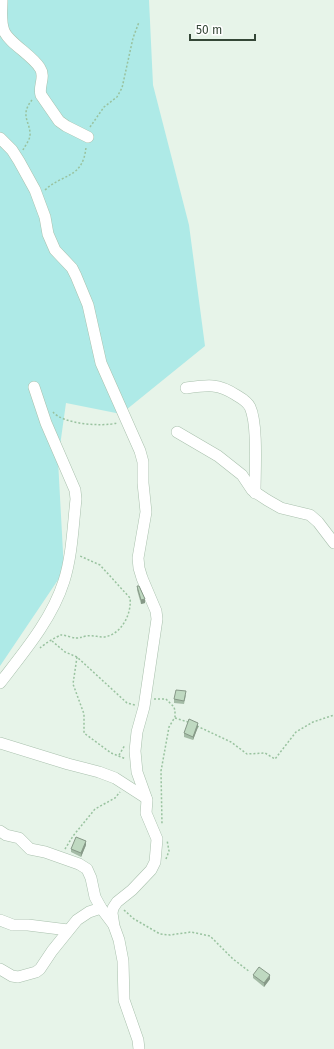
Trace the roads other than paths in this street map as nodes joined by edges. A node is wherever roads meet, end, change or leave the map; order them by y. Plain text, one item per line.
1 (2, 0) edge
2 (88, 137) road end
3 (0, 138) edge
4 (34, 387) dead end
5 (186, 388) dead end
6 (177, 432) dead end
7 (255, 493) junction
8 (334, 543) edge
9 (0, 683) edge
10 (0, 743) edge
11 (146, 798) junction
12 (0, 831) edge
13 (101, 908) junction
14 (0, 920) edge
15 (114, 926) junction
16 (68, 930) junction
17 (0, 969) edge
18 (139, 1049) edge

1 - 2 street
3 - 11 street
4 - 9 street
5 - 7 street
6 - 7 street
7 - 8 street
10 - 11 street
11 - 15 street
12 - 13 street
13 - 15 street
13 - 16 street
14 - 16 street
15 - 18 street
16 - 17 street

